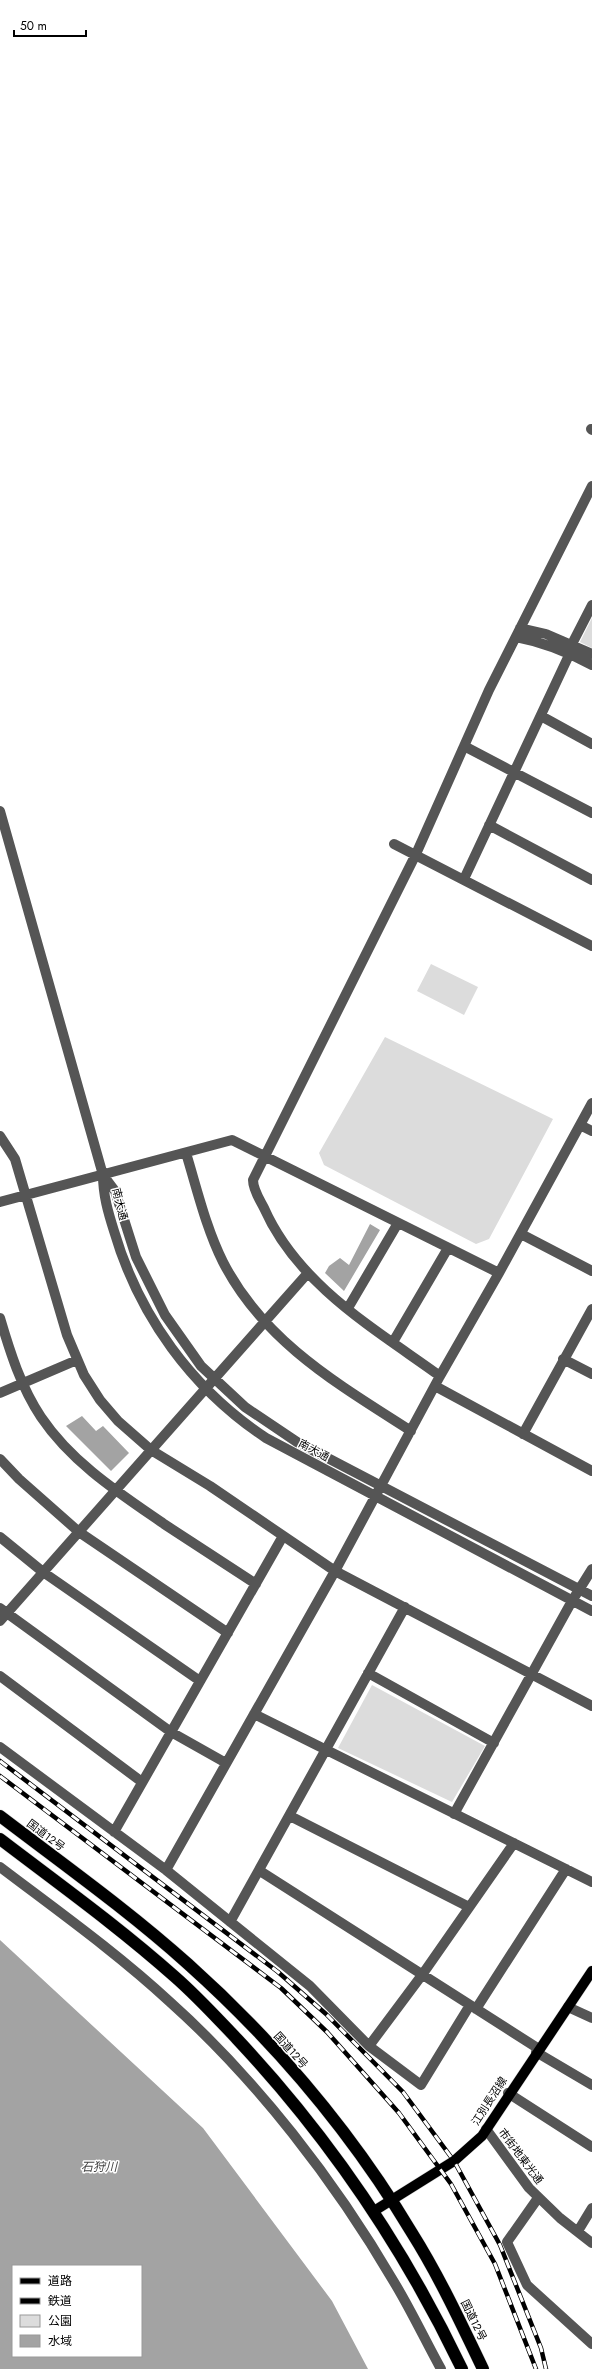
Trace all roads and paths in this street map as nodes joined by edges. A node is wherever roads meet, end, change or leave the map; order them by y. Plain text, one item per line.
1 (592, 486) edge
2 (592, 605) edge
3 (518, 632) junction
4 (571, 648) junction
5 (592, 654) edge
6 (592, 665) edge
7 (540, 716) junction
8 (592, 744) edge
9 (464, 746) junction
10 (514, 772) junction
11 (0, 811) edge
12 (592, 813) edge
13 (489, 825) junction
14 (394, 844) dead end
15 (416, 854) junction
16 (464, 879) junction
17 (592, 880) edge
18 (592, 946) edge
19 (592, 1103) edge
20 (580, 1125) junction
21 (592, 1131) edge
22 (0, 1136) edge
23 (186, 1153) junction
24 (264, 1156) junction
25 (103, 1175) junction
26 (26, 1195) junction
27 (0, 1202) edge
28 (398, 1223) junction
29 (521, 1234) junction
30 (448, 1248) junction
31 (592, 1271) edge
32 (499, 1273) junction
33 (307, 1274) junction
34 (348, 1308) junction
35 (592, 1308) edge
36 (0, 1318) edge
37 (264, 1322) junction
38 (393, 1342) junction
39 (563, 1359) junction
40 (77, 1360) junction
41 (592, 1374) edge
42 (440, 1376) junction
43 (215, 1380) junction
44 (23, 1383) junction
45 (435, 1386) junction
46 (206, 1389) junction
47 (0, 1393) edge
48 (411, 1430) junction
49 (523, 1434) junction
50 (151, 1450) junction
51 (0, 1459) edge
52 (592, 1471) edge
53 (381, 1486) junction
54 (115, 1491) junction
55 (375, 1496) junction
56 (79, 1532) junction
57 (283, 1536) junction
58 (0, 1537) edge
59 (592, 1569) edge
60 (335, 1571) junction
61 (43, 1572) junction
62 (256, 1584) junction
63 (579, 1590) junction
64 (592, 1596) edge
65 (572, 1601) junction
66 (405, 1608) junction
67 (592, 1611) edge
68 (2, 1614) edge
69 (228, 1633) junction
70 (368, 1673) junction
71 (532, 1675) junction
72 (0, 1676) edge
73 (200, 1681) junction
74 (592, 1706) edge
75 (254, 1714) junction
76 (171, 1732) junction
77 (494, 1743) junction
78 (0, 1747) edge
79 (326, 1750) junction
80 (226, 1763) junction
81 (142, 1782) junction
82 (454, 1814) junction
83 (0, 1816) edge
84 (290, 1816) junction
85 (114, 1832) junction
86 (0, 1839) edge
87 (514, 1843) junction
88 (0, 1867) edge
89 (566, 1869) junction
90 (166, 1870) junction
91 (260, 1871) junction
92 (592, 1882) edge
93 (469, 1907) junction
94 (230, 1922) junction
95 (592, 1972) edge
96 (422, 1975) junction
97 (473, 2007) junction
98 (568, 2007) junction
99 (592, 2018) edge
100 (369, 2046) junction
101 (537, 2051) junction
102 (592, 2085) edge
103 (508, 2093) junction
104 (486, 2129) junction
105 (592, 2148) edge
106 (538, 2198) junction
107 (390, 2199) junction
108 (592, 2208) edge
109 (374, 2211) junction
110 (578, 2231) junction
111 (592, 2242) edge
112 (592, 2344) edge
113 (441, 2369) edge
114 (462, 2369) edge
115 (483, 2369) edge

1 - 3 street
2 - 4 street
3 - 4 street
3 - 9 street
4 - 5 street
4 - 6 street
4 - 7 street
7 - 8 street
7 - 10 street
9 - 10 street
9 - 15 street
10 - 12 street
10 - 13 street
11 - 25 street
13 - 16 street
13 - 17 street
14 - 15 street
15 - 16 street
15 - 24 street
16 - 18 street
19 - 20 street
20 - 21 street
20 - 29 street
22 - 26 street
23 - 24 street
23 - 25 street
23 - 37 street
24 - 28 street
24 - 33 street
25 - 26 street
25 - 43 street, 南大通
25 - 46 street, 南大通
26 - 27 street
26 - 40 street
28 - 30 street
28 - 34 street
29 - 31 street
29 - 32 street
30 - 32 street
30 - 38 street
32 - 42 street
33 - 34 street
33 - 37 street
34 - 38 street
35 - 39 street
36 - 44 street
37 - 43 street
37 - 48 street
38 - 42 street
39 - 41 street
39 - 49 street
40 - 44 street
40 - 50 street
42 - 45 street
43 - 46 street
43 - 53 street, 南大通
44 - 47 street
44 - 54 street
45 - 48 street
45 - 49 street
46 - 50 street
46 - 55 street, 南大通
48 - 53 street
49 - 52 street
50 - 54 street
50 - 57 street
51 - 56 street
53 - 55 street
53 - 63 street, 南大通
54 - 56 street
54 - 62 street
55 - 60 street
55 - 65 street, 南大通
56 - 61 street
56 - 69 street
57 - 60 street
57 - 62 street
58 - 61 street
59 - 63 street
60 - 66 street
60 - 75 street
61 - 68 street
61 - 73 street
62 - 69 street
63 - 64 street, 南大通
63 - 65 street
65 - 67 street, 南大通
65 - 71 street
66 - 70 street
66 - 71 street
68 - 76 street
69 - 73 street
70 - 77 street
70 - 79 street
71 - 74 street
71 - 77 street
72 - 81 street
73 - 76 street
75 - 79 street
75 - 80 street
76 - 80 street
76 - 81 street
77 - 82 street
78 - 85 street
79 - 82 street
79 - 84 street
80 - 90 street
81 - 85 street
82 - 87 street
83 - 107 highway, 国道12号
84 - 91 street
84 - 93 street
85 - 90 street
86 - 109 highway
87 - 89 street
87 - 93 street
88 - 113 street
89 - 92 street
89 - 97 street
90 - 94 street
91 - 94 street
91 - 96 street
93 - 96 street
94 - 100 street
95 - 98 main road, 江別長沼線
96 - 97 street
96 - 100 street
97 - 100 street
97 - 101 street
98 - 99 street
98 - 101 main road, 江別長沼線
101 - 102 street
101 - 103 main road, 江別長沼線
103 - 104 main road, 江別長沼線
103 - 105 street
104 - 106 street, 市街地東光通
104 - 107 main road, 江別長沼線
106 - 110 street, 市街地東光通
106 - 112 street
107 - 109 main road, 江別長沼線
107 - 115 highway, 国道12号
108 - 110 street
109 - 114 highway
110 - 111 street, 市街地東光通

